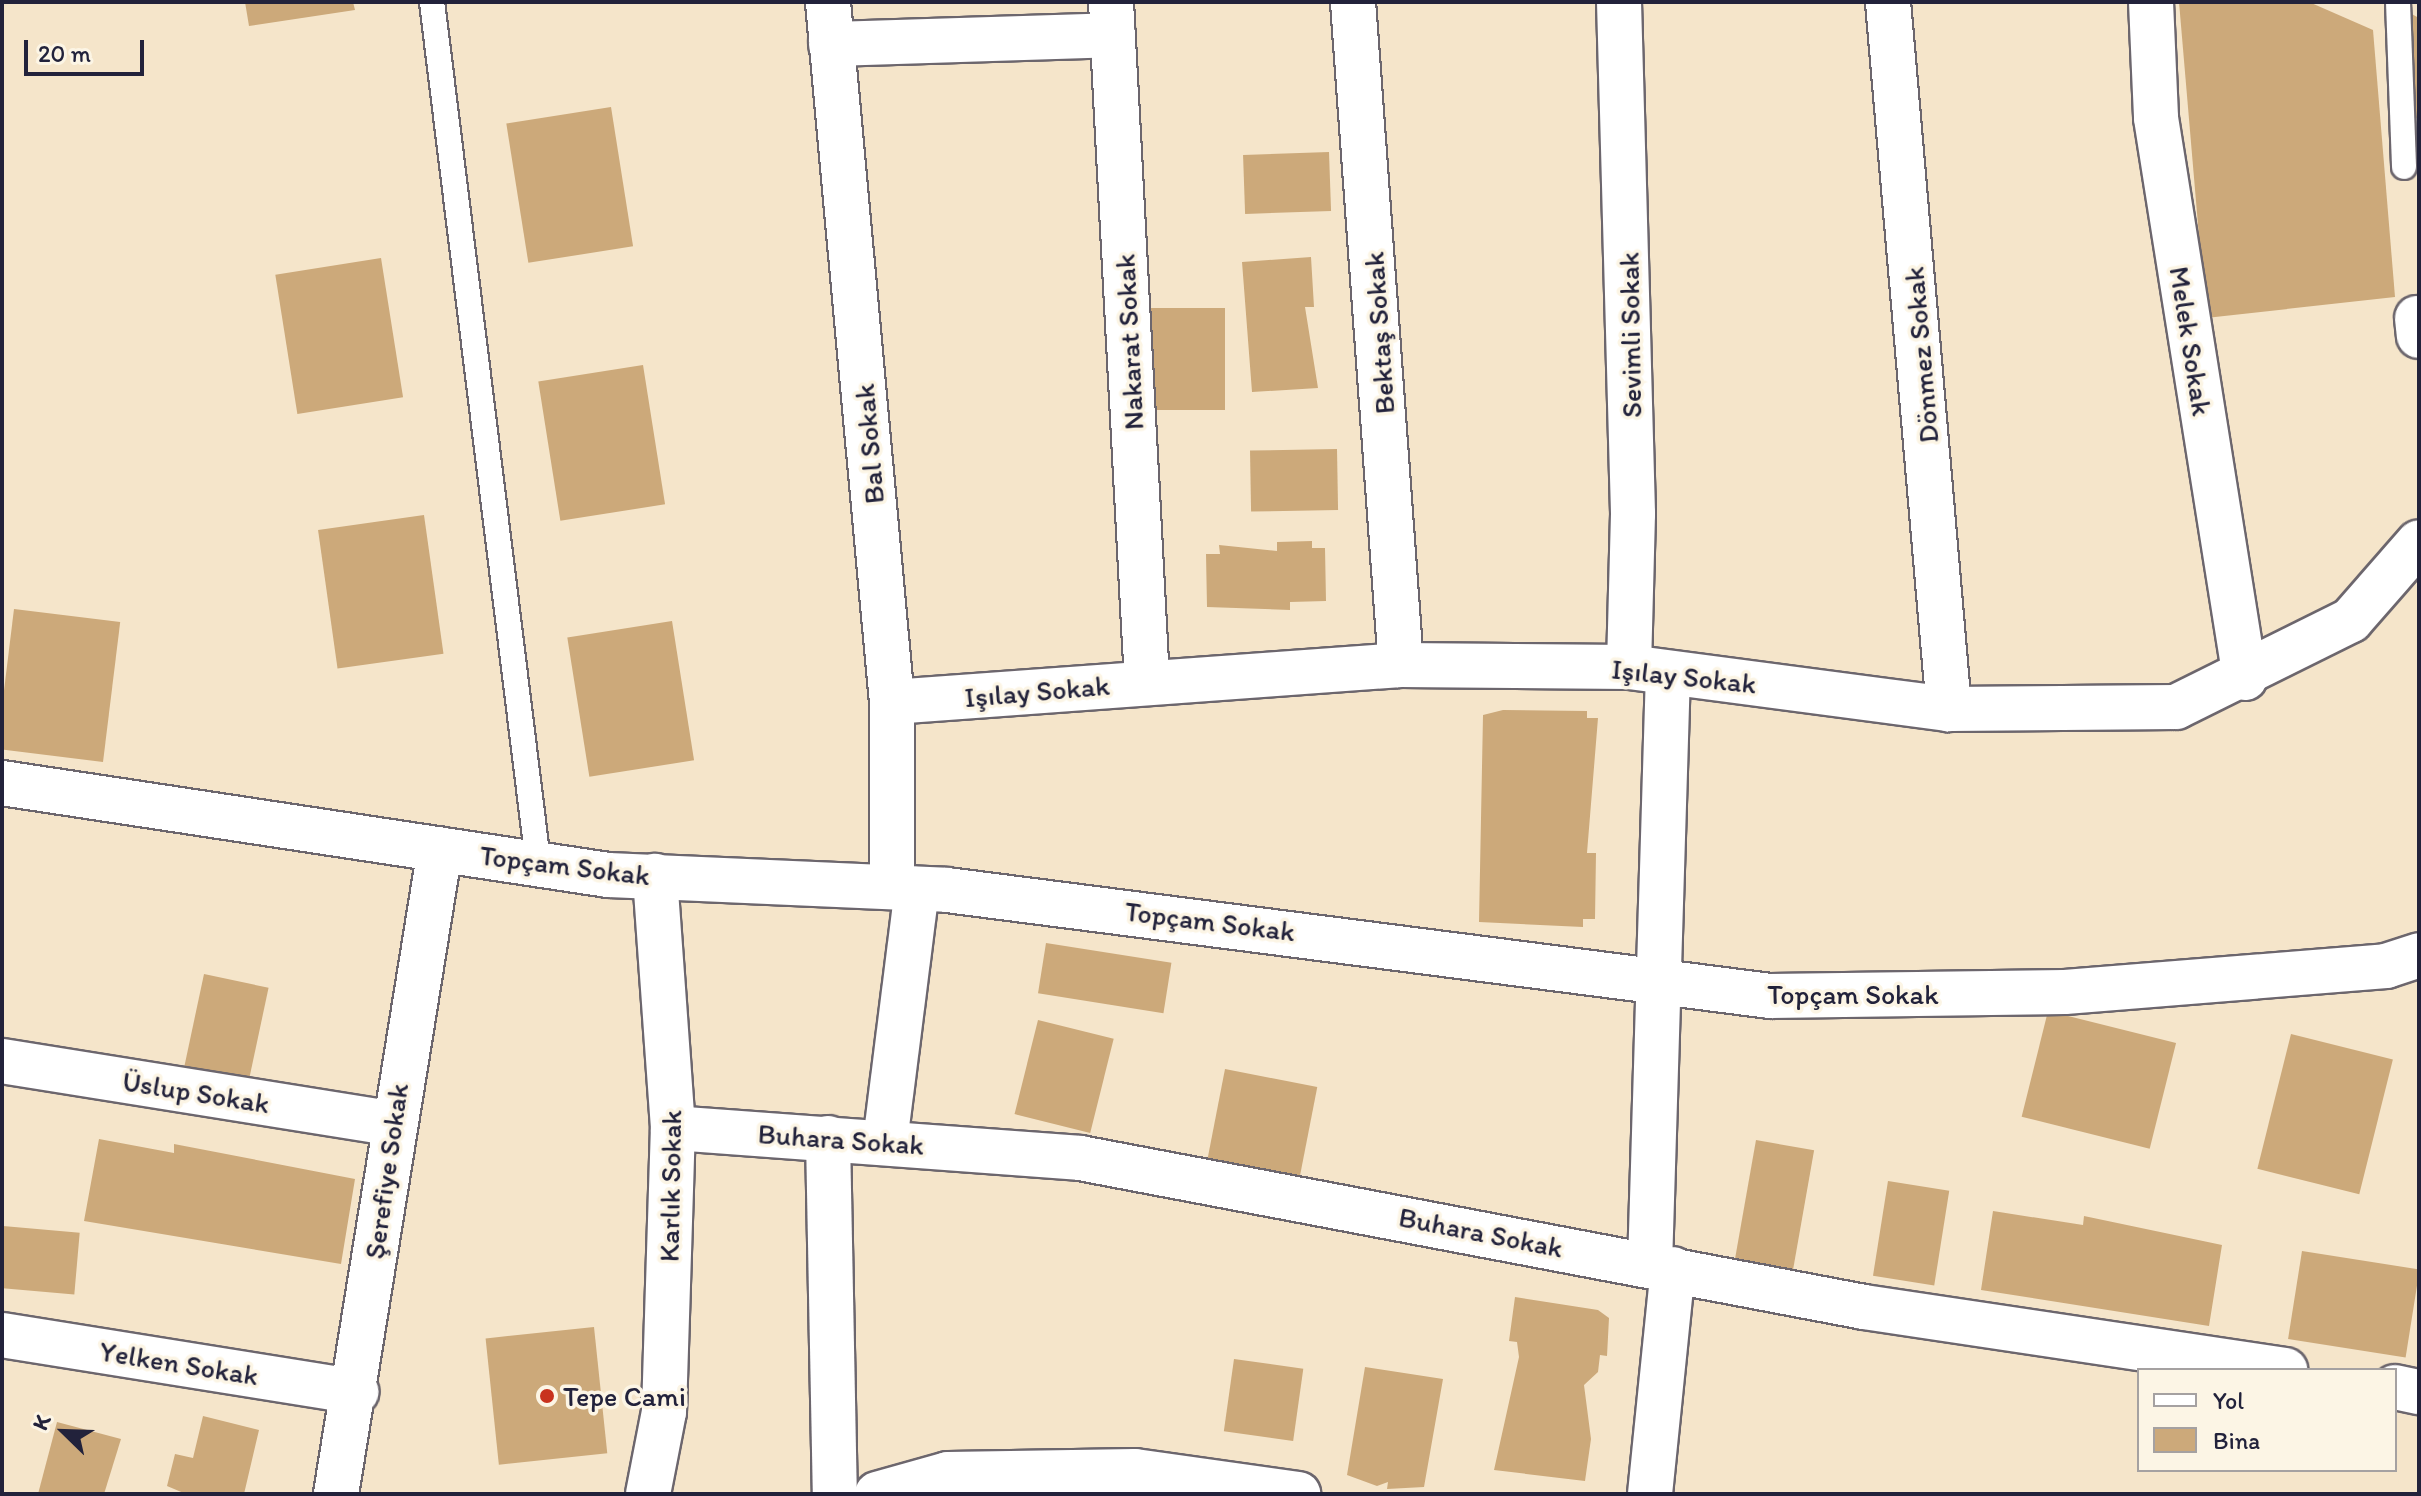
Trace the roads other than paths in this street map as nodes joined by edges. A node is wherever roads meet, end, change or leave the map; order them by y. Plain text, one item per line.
1 (432, 2) edge
2 (1353, 2) edge
3 (1619, 2) edge
4 (1888, 2) edge
5 (2151, 2) edge
6 (2398, 2) edge
7 (1112, 19) edge
8 (829, 23) edge
9 (2404, 167) dead end
10 (2419, 542) edge
11 (1401, 665) junction
12 (1649, 670) junction
13 (2245, 678) junction
14 (1147, 682) junction
15 (892, 702) junction
16 (1949, 709) junction
17 (2, 783) edge
18 (440, 849) junction
19 (538, 862) junction
20 (655, 876) junction
21 (905, 888) junction
22 (2419, 955) edge
23 (1656, 980) junction
24 (2, 1061) edge
25 (391, 1123) junction
26 (673, 1128) junction
27 (828, 1138) junction
28 (885, 1142) junction
29 (1662, 1267) junction
30 (2, 1335) edge
31 (2272, 1368) edge
32 (2397, 1387) edge
33 (356, 1392) junction
34 (2419, 1392) edge
35 (336, 1494) edge
36 (648, 1494) edge
37 (835, 1494) edge
38 (877, 1494) edge
39 (1298, 1494) edge
40 (1650, 1494) edge

1 - 19 lane
2 - 11 street, Bektaş Sokak
3 - 12 street, Sevimli Sokak
4 - 16 street, Dönmez Sokak
5 - 13 street, Melek Sokak
6 - 9 lane
7 - 8 street
7 - 14 street, Nakarat Sokak
8 - 15 street, Bal Sokak
10 - 13 street, Işılay Sokak
11 - 12 street, Işılay Sokak
11 - 14 street, Işılay Sokak
12 - 16 street, Işılay Sokak
12 - 23 street, Sevimli Sokak
13 - 16 street, Işılay Sokak
14 - 15 street, Işılay Sokak
15 - 21 street, Bal Sokak
17 - 18 street, Topçam Sokak
18 - 19 street, Topçam Sokak
18 - 25 street, Şerefiye Sokak
19 - 20 street, Topçam Sokak
20 - 21 street, Topçam Sokak
20 - 26 street, Karlık Sokak
21 - 23 street, Topçam Sokak
21 - 28 street, Bal Sokak
22 - 23 street, Topçam Sokak
23 - 29 street, Sevimli Sokak
24 - 25 street, Üslup Sokak
25 - 33 street, Şerefiye Sokak
26 - 27 street, Buhara Sokak
26 - 36 street, Karlık Sokak
27 - 28 street, Buhara Sokak
27 - 37 street
28 - 29 street, Buhara Sokak
29 - 31 street, Buhara Sokak
29 - 40 street, Sevimli Sokak
30 - 33 street, Yelken Sokak
32 - 34 street
33 - 35 street, Şerefiye Sokak
38 - 39 street

